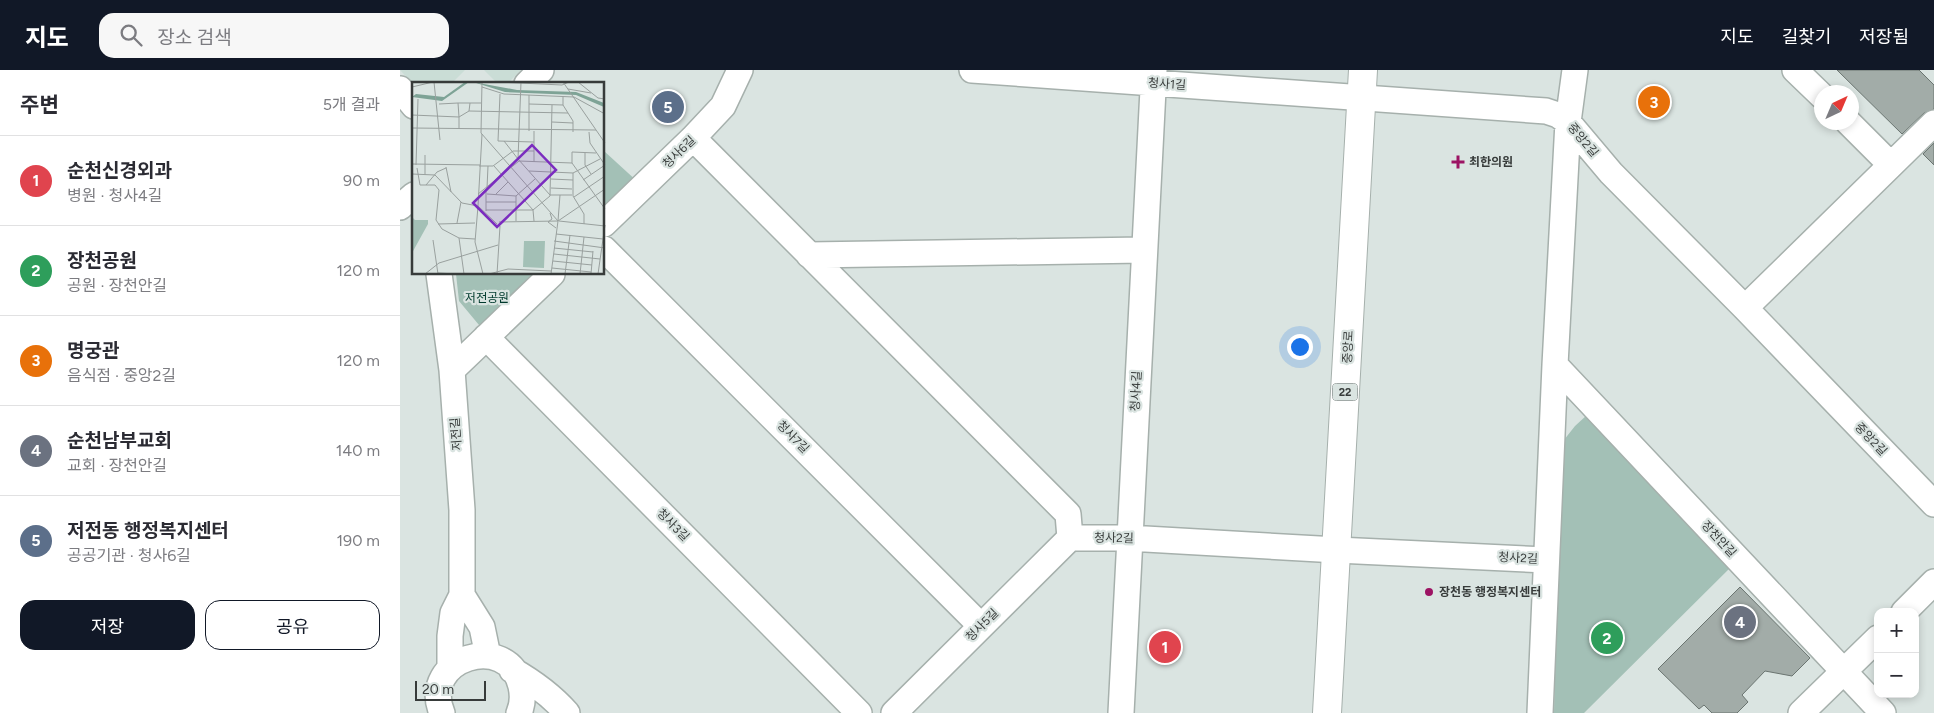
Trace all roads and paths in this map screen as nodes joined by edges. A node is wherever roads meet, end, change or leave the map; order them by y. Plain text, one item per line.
1 (541, 70) edge
2 (740, 70) edge
3 (972, 70) edge
4 (1363, 70) edge
5 (1575, 70) edge
6 (1795, 70) edge
7 (1153, 77) edge
8 (529, 82) edge
9 (1814, 88) edge
10 (400, 89) edge
11 (1361, 98) junction
12 (412, 104) edge
13 (1568, 122) junction
14 (1934, 123) edge
15 (1856, 130) edge
16 (693, 138) junction
17 (1891, 165) junction
18 (412, 197) edge
19 (400, 207) edge
20 (605, 223) edge
21 (605, 250) edge
22 (1143, 250) junction
23 (809, 254) junction
24 (440, 275) edge
25 (551, 275) edge
26 (1746, 308) junction
27 (486, 337) junction
28 (1555, 365) junction
29 (452, 370) junction
30 (1934, 504) edge
31 (1070, 538) junction
32 (1128, 538) junction
33 (1337, 550) junction
34 (1546, 560) junction
35 (1934, 582) edge
36 (462, 595) junction
37 (1908, 608) edge
38 (982, 626) junction
39 (1874, 642) edge
40 (488, 656) junction
41 (450, 668) junction
42 (512, 670) junction
43 (1843, 672) junction
44 (442, 713) edge
45 (519, 713) edge
46 (567, 713) edge
47 (859, 713) edge
48 (894, 713) edge
49 (1121, 713) edge
50 (1327, 713) edge
51 (1540, 713) edge
52 (1801, 713) edge
53 (1883, 713) edge

1 - 8 street
2 - 16 street, 청사6길
3 - 7 street, 청사1길
4 - 11 main road, 중앙로 / 22
5 - 13 street
6 - 9 street
7 - 11 street, 청사1길
7 - 22 street, 청사4길
10 - 12 street
11 - 13 street, 중앙2길
11 - 33 main road, 중앙로 / 22
13 - 26 street, 중앙2길
13 - 28 street
14 - 17 street
15 - 17 street
16 - 20 street, 청사6길
16 - 23 street
17 - 26 street
18 - 19 street
21 - 38 street, 청사7길
22 - 23 street
22 - 32 street, 청사4길
23 - 31 street
24 - 29 street, 저전길
25 - 27 street
26 - 30 street, 중앙2길
27 - 29 street
27 - 47 street, 청사3길
28 - 34 street
28 - 43 street, 장천안길
29 - 36 street, 저전길
31 - 32 street, 청사2길
31 - 38 street, 청사5길
32 - 33 street, 청사2길
32 - 49 street, 청사4길
33 - 34 street, 청사2길
33 - 50 main road, 중앙로 / 22
34 - 51 street
35 - 37 street
36 - 40 street
36 - 41 street, 저전길
38 - 48 street, 청사5길
39 - 43 street
40 - 41 street
40 - 42 street
41 - 44 street
42 - 45 street
42 - 46 street
43 - 52 street
43 - 53 street, 장천안길

